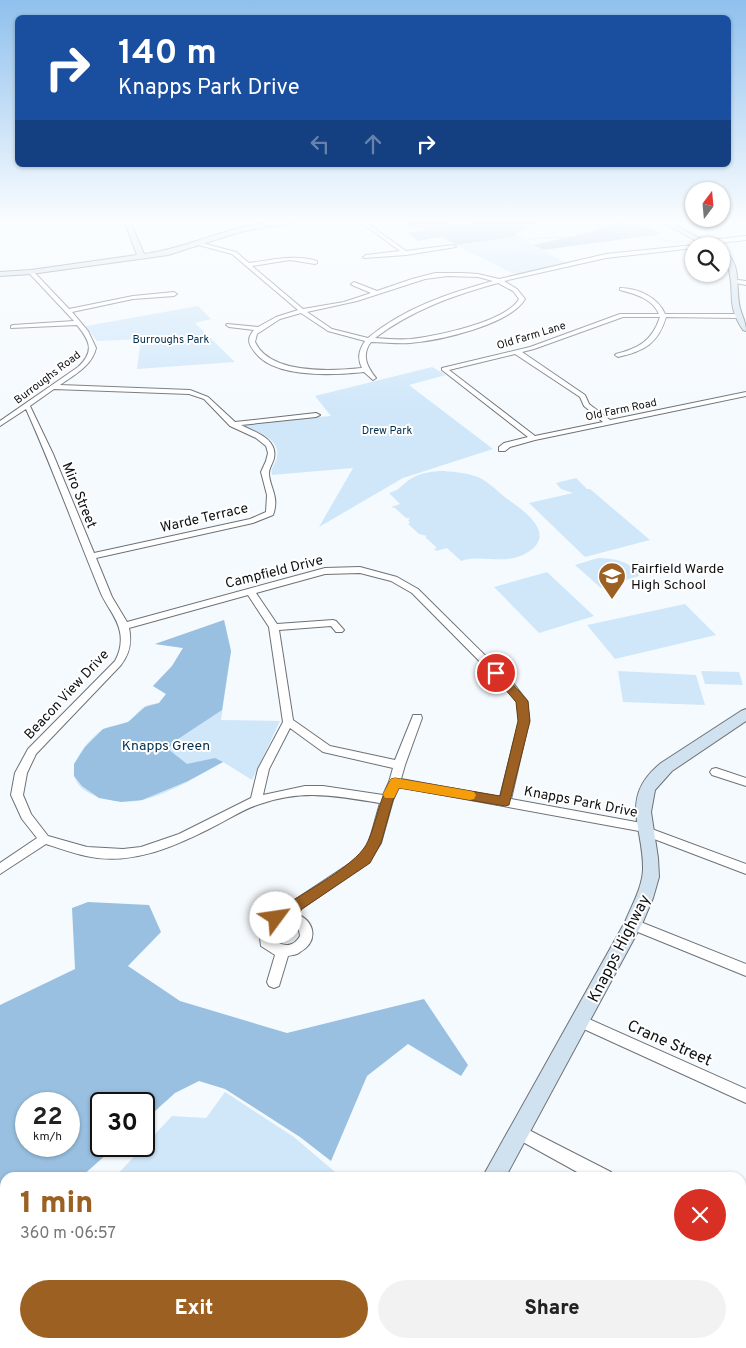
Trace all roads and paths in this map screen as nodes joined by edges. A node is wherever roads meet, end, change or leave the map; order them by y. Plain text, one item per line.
1 (42, 284) edge
2 (271, 284) edge
3 (354, 284) dead end
4 (403, 284) edge
5 (491, 284) edge
6 (505, 284) edge
7 (742, 284) edge
8 (622, 289) dead end
9 (377, 293) junction
10 (174, 294) dead end
11 (67, 311) junction
12 (303, 312) junction
13 (663, 314) junction
14 (737, 316) junction
15 (78, 323) junction
16 (229, 325) dead end
17 (13, 327) dead end
18 (746, 328) edge
19 (258, 329) junction
20 (369, 340) junction
21 (518, 352) junction
22 (618, 355) dead end
23 (365, 370) junction
24 (373, 378) dead end
25 (53, 388) junction
26 (746, 394) edge
27 (25, 406) junction
28 (316, 416) dead end
29 (608, 423) junction
30 (0, 424) edge
31 (233, 424) junction
32 (534, 438) junction
33 (502, 449) dead end
34 (92, 556) junction
35 (250, 591) junction
36 (106, 596) joint
37 (124, 626) junction
38 (274, 628) junction
39 (339, 630) dead end
40 (746, 714) edge
41 (417, 718) dead end
42 (288, 722) junction
43 (398, 765) junction
44 (716, 772) dead end
45 (395, 782) junction
46 (746, 782) edge
47 (257, 800) junction
48 (387, 800) junction
49 (505, 802) junction
50 (644, 829) junction
51 (44, 839) junction
52 (0, 869) edge
53 (746, 869) edge
54 (288, 916) junction
55 (633, 924) junction
56 (283, 951) junction
57 (746, 970) edge
58 (274, 982) dead end
59 (580, 1021) junction
60 (746, 1096) edge
61 (517, 1131) junction
62 (496, 1172) edge
63 (594, 1172) edge

1 - 11 street, Burroughs Road
2 - 12 street
3 - 9 street
4 - 9 street
5 - 20 street
6 - 20 street
7 - 14 street
8 - 13 street
9 - 12 street
10 - 11 street
11 - 15 street, Burroughs Road
12 - 19 street
12 - 20 street
13 - 14 street, Old Farm Lane
13 - 21 street, Old Farm Lane
13 - 22 street
14 - 18 street
15 - 17 street
15 - 25 street, Burroughs Road
16 - 19 street
19 - 23 street
20 - 23 street
21 - 29 street
21 - 32 street, Old Farm Lane
23 - 24 street
25 - 27 street, Burroughs Road
25 - 31 street, Warde Terrace
26 - 29 street, Old Farm Road
27 - 30 street, Burroughs Road
27 - 34 street, Miro Street
28 - 31 street
29 - 32 street, Old Farm Road
31 - 34 street, Warde Terrace
32 - 33 street, Old Farm Road
34 - 36 street, Miro Street
35 - 37 street, Campfield Drive
35 - 38 street
35 - 49 street, Campfield Drive
36 - 37 street, Beacon View Drive
37 - 51 street, Beacon View Drive
38 - 39 street
38 - 42 street
40 - 50 street, Knapps Highway
41 - 43 street
42 - 43 street
42 - 47 street
43 - 45 street
44 - 46 street
45 - 48 street
45 - 49 street, Knapps Park Drive
47 - 48 street
47 - 51 street
48 - 54 street
49 - 50 street, Knapps Park Drive
50 - 53 street, Knapps Park Drive
50 - 55 street, Knapps Highway
51 - 52 street
54 - 56 street
54 - 56 street
55 - 57 street
55 - 59 street, Knapps Highway
56 - 58 street
59 - 60 street, Crane Street
59 - 61 street, Knapps Highway
61 - 62 street, Knapps Highway
61 - 63 street

